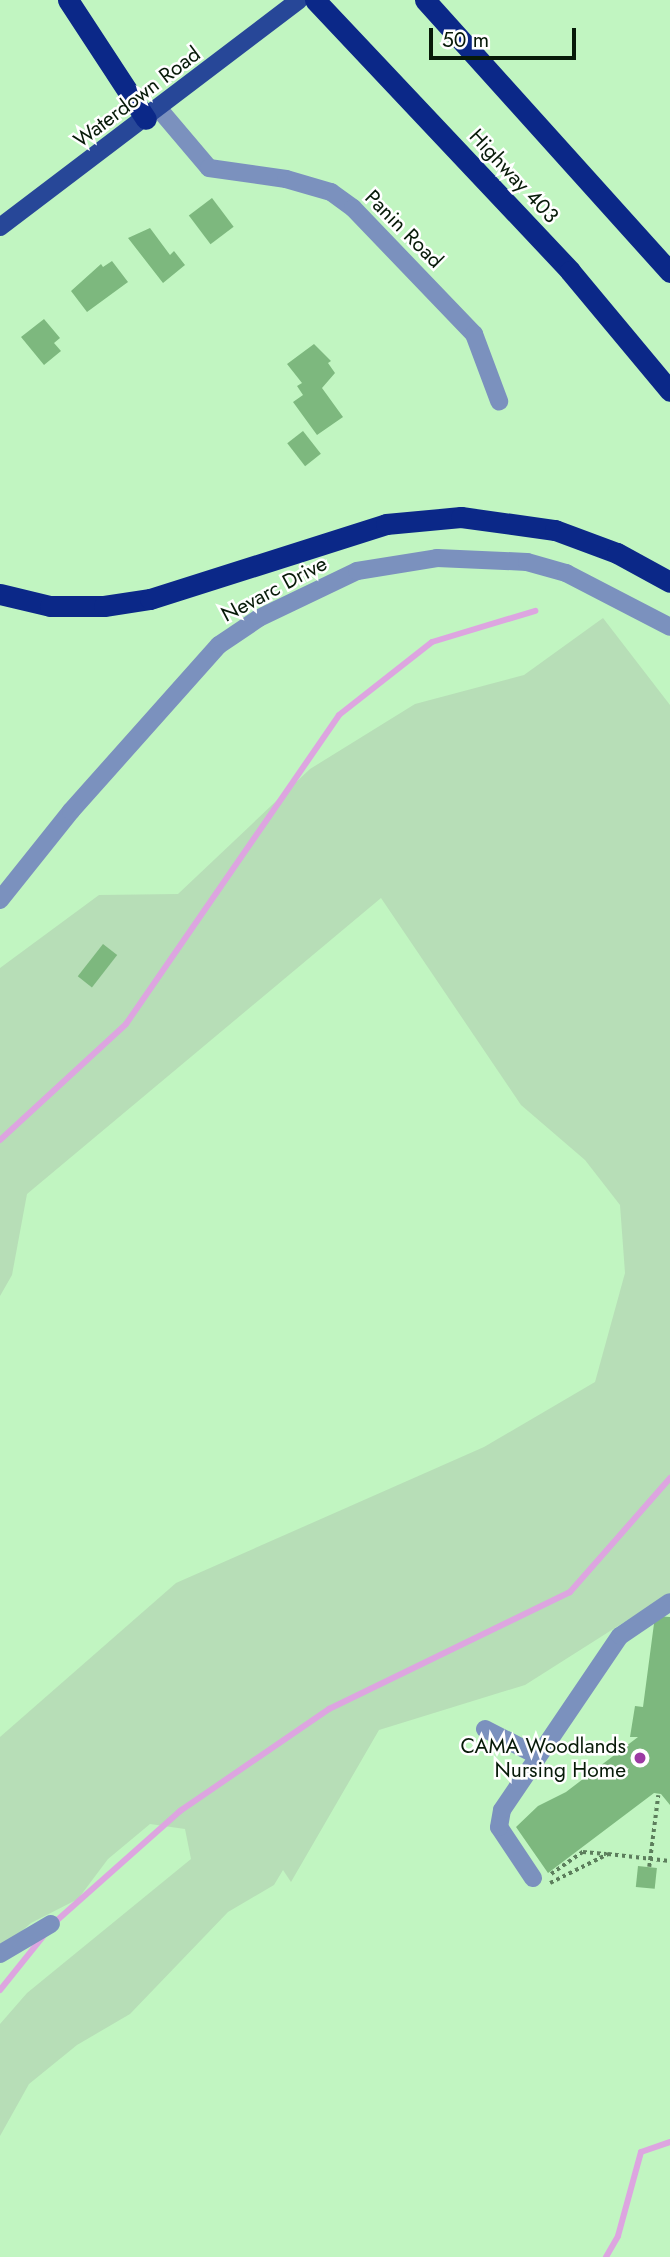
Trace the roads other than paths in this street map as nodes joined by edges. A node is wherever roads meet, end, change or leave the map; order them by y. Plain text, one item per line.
1 (68, 0) edge
2 (299, 0) edge
3 (315, 0) edge
4 (425, 0) edge
5 (153, 114) junction
6 (0, 227) edge
7 (670, 272) edge
8 (670, 391) edge
9 (499, 401) dead end
10 (670, 582) edge
11 (0, 594) edge
12 (670, 627) edge
13 (0, 900) edge
14 (670, 1602) edge
15 (485, 1729) dead end
16 (538, 1756) junction
17 (533, 1878) dead end
18 (51, 1924) dead end
19 (0, 1954) edge

1 - 5 highway
2 - 5 main road, Waterdown Road
3 - 8 highway, Highway 403
4 - 7 highway
5 - 6 main road, Waterdown Road
5 - 9 street, Panin Road
10 - 11 highway
12 - 13 street, Nevarc Drive
14 - 16 street
15 - 16 street
16 - 17 street
18 - 19 street

